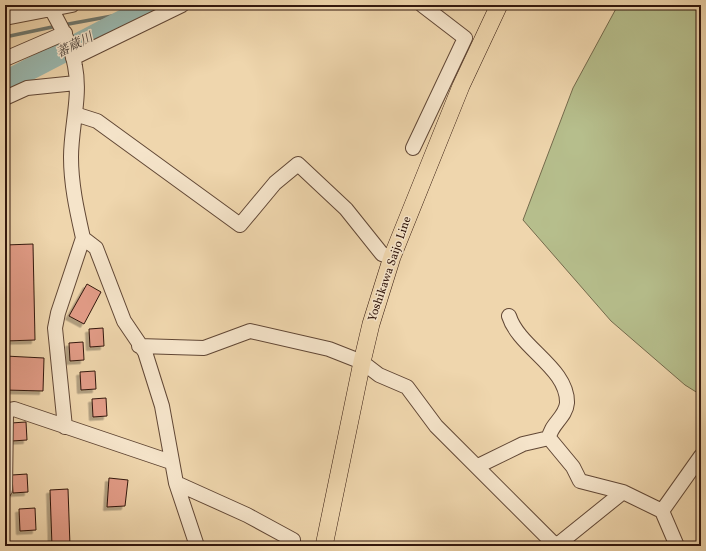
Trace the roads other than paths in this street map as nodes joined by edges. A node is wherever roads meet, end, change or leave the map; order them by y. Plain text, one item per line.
1 (72, 5) edge
2 (182, 5) edge
3 (422, 5) edge
4 (499, 5) edge
5 (50, 7) edge
6 (5, 18) edge
7 (65, 32) junction
8 (73, 56) junction
9 (5, 59) edge
10 (447, 77) junction
11 (76, 83) junction
12 (461, 86) junction
13 (5, 98) edge
14 (75, 114) junction
15 (413, 148) dead end
16 (83, 238) junction
17 (392, 257) junction
18 (509, 316) dead end
19 (140, 346) junction
20 (362, 362) junction
21 (65, 427) junction
22 (549, 438) junction
23 (701, 456) edge
24 (171, 462) junction
25 (478, 466) junction
26 (176, 483) junction
27 (5, 490) edge
28 (624, 492) junction
29 (662, 511) junction
30 (197, 546) edge
31 (293, 546) edge
32 (324, 546) edge
33 (556, 546) edge
34 (677, 546) edge

1 - 5 street
2 - 8 street
3 - 10 street
4 - 12 main road, Yoshikawa Saijo Line
5 - 6 street
5 - 7 street
7 - 8 street
7 - 9 street
8 - 11 street
10 - 12 street
10 - 15 street
11 - 13 street
11 - 14 street
12 - 17 main road, Yoshikawa Saijo Line
14 - 16 street
14 - 17 street
16 - 19 street
16 - 21 street
17 - 20 main road, Yoshikawa Saijo Line
18 - 22 street
19 - 20 street
19 - 24 street
20 - 25 street
20 - 32 main road, Yoshikawa Saijo Line
21 - 24 street
21 - 27 street
22 - 25 street
22 - 28 street
23 - 29 street
24 - 26 street
25 - 33 street
26 - 30 street
26 - 31 street
28 - 29 street
28 - 33 street
29 - 34 street

